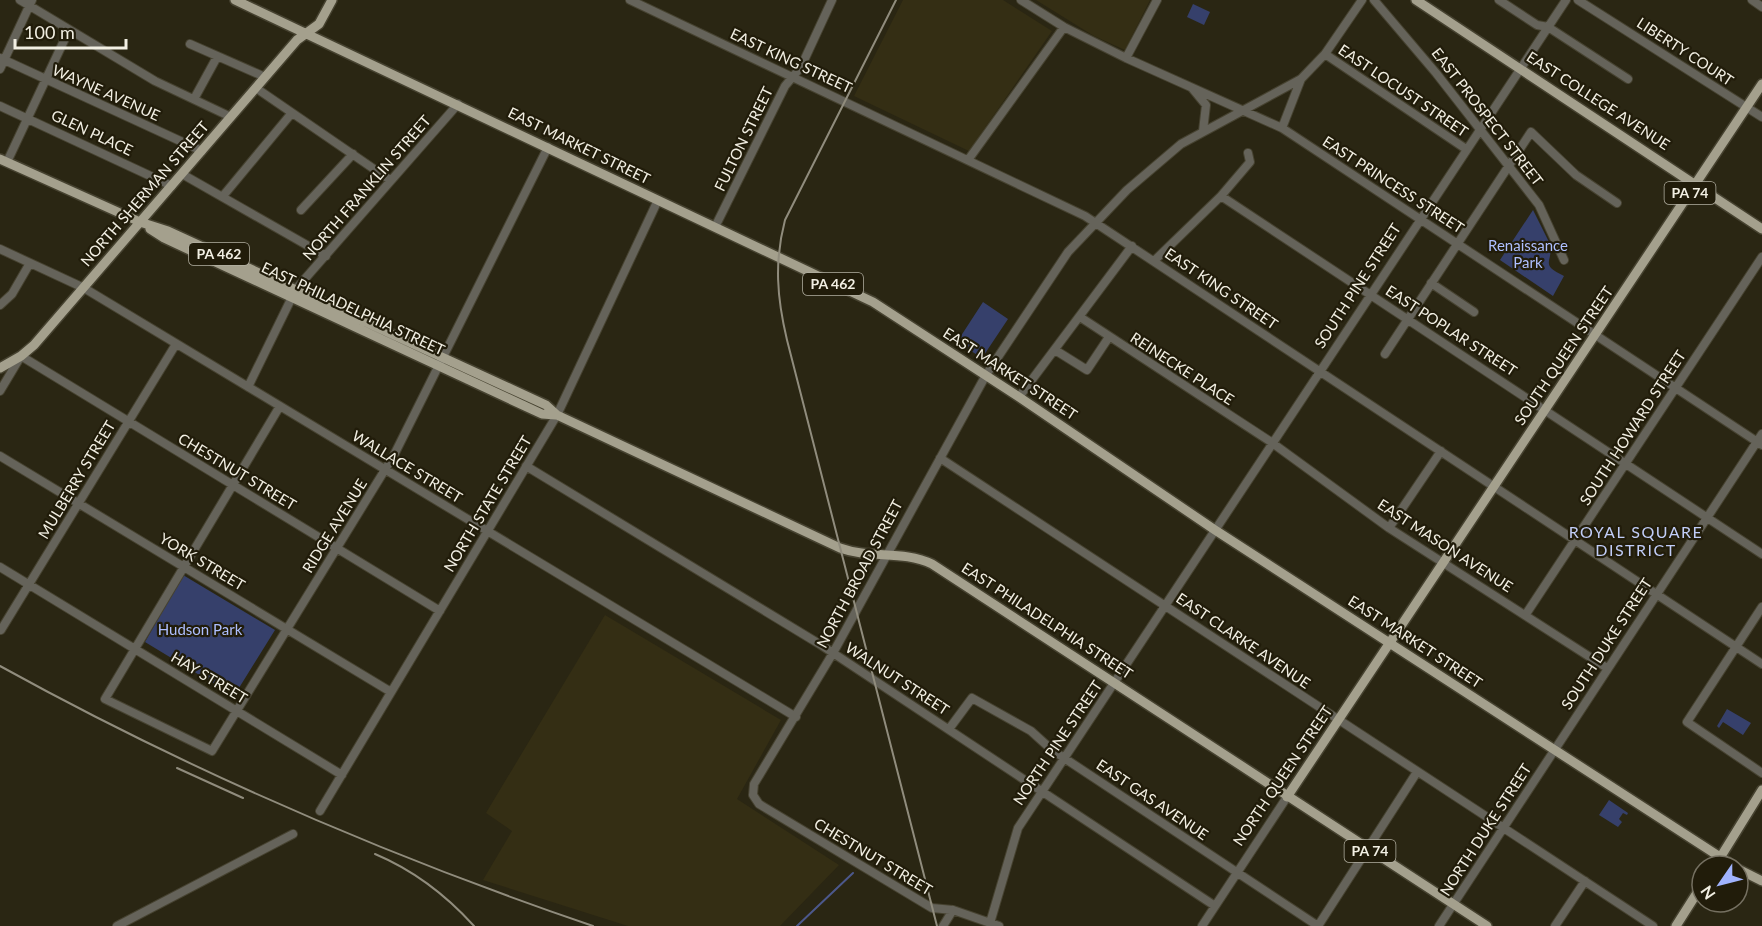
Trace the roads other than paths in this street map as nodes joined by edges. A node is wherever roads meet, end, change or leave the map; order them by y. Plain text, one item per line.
1 (20, 0) edge
2 (235, 0) edge
3 (332, 0) edge
4 (630, 0) edge
5 (832, 0) edge
6 (1021, 0) edge
7 (1157, 0) edge
8 (1362, 0) edge
9 (1374, 0) edge
10 (1416, 0) edge
11 (1566, 0) edge
12 (1578, 0) edge
13 (1505, 2) edge
14 (31, 3) edge
15 (643, 3) edge
16 (1064, 27) junction
17 (1548, 27) junction
18 (69, 30) junction
19 (307, 33) junction
20 (190, 44) dead end
21 (1325, 54) junction
22 (217, 57) junction
23 (1126, 58) junction
24 (2, 59) edge
25 (1520, 68) junction
26 (0, 69) edge
27 (265, 77) junction
28 (793, 77) junction
29 (1300, 79) junction
30 (1628, 79) dead end
31 (46, 80) junction
32 (1762, 84) edge
33 (1189, 85) junction
34 (256, 88) junction
35 (194, 99) junction
36 (458, 104) junction
37 (0, 106) edge
38 (1746, 108) junction
39 (1241, 110) junction
40 (291, 114) junction
41 (27, 117) junction
42 (231, 117) junction
43 (1762, 117) edge
44 (1282, 128) junction
45 (1479, 129) junction
46 (1203, 131) junction
47 (548, 147) junction
48 (1466, 149) junction
49 (202, 151) junction
50 (1248, 153) dead end
51 (353, 154) junction
52 (3, 160) edge
53 (968, 160) junction
54 (1509, 166) junction
55 (182, 174) junction
56 (390, 180) junction
57 (1695, 185) junction
58 (172, 186) junction
59 (1221, 195) junction
60 (223, 196) junction
61 (658, 200) junction
62 (1617, 203) dead end
63 (301, 210) dead end
64 (1419, 219) junction
65 (140, 222) junction
66 (1095, 222) junction
67 (715, 227) junction
68 (1762, 229) edge
69 (1457, 244) junction
70 (1132, 246) junction
71 (0, 249) edge
72 (326, 256) junction
73 (1762, 257) edge
74 (1564, 260) dead end
75 (1154, 261) junction
76 (30, 263) junction
77 (1431, 283) junction
78 (84, 288) junction
79 (293, 293) junction
80 (1370, 293) junction
81 (0, 305) edge
82 (1474, 312) dead end
83 (1080, 317) junction
84 (1408, 318) junction
85 (1109, 337) junction
86 (1596, 337) junction
87 (176, 344) junction
88 (1055, 350) junction
89 (1385, 354) dead end
90 (21, 356) junction
91 (442, 362) junction
92 (0, 368) edge
93 (1319, 370) junction
94 (986, 375) junction
95 (248, 387) junction
96 (1676, 388) junction
97 (0, 391) edge
98 (1019, 397) junction
99 (280, 406) junction
100 (1545, 410) junction
101 (557, 415) junction
102 (128, 422) junction
103 (1760, 440) edge
104 (1271, 442) junction
105 (1441, 451) junction
106 (0, 456) edge
107 (940, 458) junction
108 (1626, 465) junction
109 (526, 466) junction
110 (386, 470) junction
111 (233, 485) junction
112 (1494, 486) junction
113 (79, 503) junction
114 (1707, 519) junction
115 (1389, 528) junction
116 (1215, 530) junction
117 (487, 531) junction
118 (1575, 540) junction
119 (337, 549) junction
120 (1762, 554) edge
121 (884, 555) junction
122 (1443, 563) junction
123 (0, 567) edge
124 (184, 567) junction
125 (29, 585) junction
126 (1656, 594) junction
127 (1166, 606) junction
128 (1762, 607) edge
129 (440, 611) junction
130 (1526, 614) junction
131 (287, 629) junction
132 (1, 630) edge
133 (1389, 643) junction
134 (1736, 647) junction
135 (135, 649) junction
136 (833, 653) junction
137 (1762, 664) edge
138 (1606, 668) junction
139 (1114, 683) junction
140 (391, 692) junction
141 (237, 711) junction
142 (796, 717) junction
143 (1338, 720) junction
144 (949, 729) junction
145 (1555, 749) junction
146 (1065, 759) junction
147 (1417, 772) junction
148 (1762, 773) edge
149 (342, 775) junction
150 (754, 784) joint
151 (1762, 790) edge
152 (1043, 792) junction
153 (1287, 797) junction
154 (320, 812) dead end
155 (1503, 828) junction
156 (293, 834) dead end
157 (1368, 849) junction
158 (1715, 854) edge
159 (1722, 854) edge
160 (1237, 873) junction
161 (1585, 881) junction
162 (1454, 904) junction
163 (1690, 904) edge
164 (1215, 906) junction
165 (953, 910) junction
166 (995, 925) edge
167 (117, 926) edge
168 (943, 926) edge
169 (1202, 926) edge
170 (1318, 926) edge
171 (1439, 926) edge
172 (1487, 926) edge
173 (1555, 926) edge
174 (1653, 926) edge
175 (1676, 926) edge

1 - 14 street
2 - 19 main road, EAST MARKET STREET / PA 462
3 - 19 main road, NORTH SHERMAN STREET
4 - 15 street, EAST KING STREET
5 - 28 street, FULTON STREET
6 - 16 street, EAST PRINCESS STREET
7 - 23 street
8 - 21 street
9 - 45 street, EAST PROSPECT STREET
10 - 25 main road, EAST COLLEGE AVENUE
11 - 17 street, SOUTH PINE STREET
12 - 38 street, LIBERTY COURT
13 - 17 street
14 - 18 street
14 - 24 street
15 - 28 street, EAST KING STREET
16 - 23 street, EAST PRINCESS STREET
16 - 53 street
17 - 25 street, SOUTH PINE STREET
17 - 30 street
18 - 31 street
18 - 35 street
19 - 27 main road, NORTH SHERMAN STREET
19 - 36 main road, EAST MARKET STREET / PA 462
20 - 22 street
21 - 29 street
21 - 48 street, EAST LOCUST STREET
22 - 27 street
22 - 35 street
23 - 33 street, EAST PRINCESS STREET
24 - 26 street
24 - 31 street, WAYNE AVENUE
25 - 45 street, SOUTH PINE STREET
25 - 57 main road, EAST COLLEGE AVENUE
27 - 34 main road, NORTH SHERMAN STREET
28 - 53 street, EAST KING STREET
28 - 67 street, FULTON STREET
29 - 39 street, NORTH BROAD STREET
29 - 44 street
31 - 41 street
31 - 49 street, WAYNE AVENUE
32 - 38 main road, SOUTH QUEEN STREET / PA 74
33 - 39 street, EAST PRINCESS STREET
33 - 46 street
34 - 40 street
34 - 42 main road, NORTH SHERMAN STREET
35 - 42 street
36 - 47 main road, EAST MARKET STREET / PA 462
36 - 56 street, NORTH FRANKLIN STREET
37 - 41 street, GLEN PLACE
38 - 43 street, LIBERTY COURT
38 - 57 main road, SOUTH QUEEN STREET / PA 74
39 - 44 street, EAST PRINCESS STREET
39 - 46 street, NORTH BROAD STREET
40 - 51 street
40 - 60 street
41 - 52 street
41 - 58 street, GLEN PLACE
42 - 49 main road, NORTH SHERMAN STREET
44 - 64 street, EAST PRINCESS STREET
45 - 48 street, SOUTH PINE STREET
45 - 54 street, EAST PROSPECT STREET
46 - 66 street, NORTH BROAD STREET
47 - 61 main road, EAST MARKET STREET / PA 462
47 - 91 street, RIDGE AVENUE
48 - 64 street, SOUTH PINE STREET
49 - 55 main road, NORTH SHERMAN STREET
50 - 59 street
51 - 56 street
51 - 63 street
52 - 65 main road, EAST PHILADELPHIA STREET / PA 462
53 - 66 street, EAST KING STREET
54 - 62 street
54 - 69 street
54 - 74 street, EAST PROSPECT STREET
55 - 58 main road, NORTH SHERMAN STREET
55 - 60 street
56 - 72 street, NORTH FRANKLIN STREET
57 - 68 main road, EAST COLLEGE AVENUE
57 - 86 main road, SOUTH QUEEN STREET / PA 74
58 - 65 main road, NORTH SHERMAN STREET
59 - 75 street
59 - 80 street, EAST POPLAR STREET
60 - 72 street
61 - 67 main road, EAST MARKET STREET / PA 462
61 - 101 street, NORTH STATE STREET
64 - 69 street, EAST PRINCESS STREET
64 - 80 street, SOUTH PINE STREET
65 - 78 main road, NORTH SHERMAN STREET
65 - 79 main road, EAST PHILADELPHIA STREET / PA 462
66 - 70 street, EAST KING STREET
66 - 94 street, NORTH BROAD STREET
67 - 94 main road, EAST MARKET STREET / PA 462
69 - 77 street
69 - 86 street, EAST PRINCESS STREET
70 - 75 street, EAST KING STREET
70 - 83 street
71 - 76 street, WALLACE STREET
72 - 79 street, NORTH FRANKLIN STREET
73 - 96 street, SOUTH HOWARD STREET
75 - 93 street, EAST KING STREET
76 - 78 street, WALLACE STREET
76 - 81 street
77 - 82 street
77 - 84 street
78 - 87 street, WALLACE STREET
78 - 90 main road, NORTH SHERMAN STREET
79 - 91 main road, EAST PHILADELPHIA STREET / PA 462
79 - 95 street, NORTH FRANKLIN STREET
80 - 84 street, EAST POPLAR STREET
80 - 93 street, SOUTH PINE STREET
83 - 85 street, REINECKE PLACE
83 - 88 street
84 - 89 street
84 - 100 street, EAST POPLAR STREET
85 - 88 street
85 - 104 street, REINECKE PLACE
86 - 96 street, EAST PRINCESS STREET
86 - 100 main road, SOUTH QUEEN STREET / PA 74
87 - 95 street, WALLACE STREET
87 - 102 street, MULBERRY STREET
88 - 98 street
90 - 92 main road, NORTH SHERMAN STREET
90 - 97 street
90 - 102 street, CHESTNUT STREET
91 - 101 main road, EAST PHILADELPHIA STREET / PA 462
91 - 110 street, RIDGE AVENUE
93 - 104 street, SOUTH PINE STREET
93 - 105 street, EAST KING STREET
94 - 98 main road, EAST MARKET STREET / PA 462
94 - 107 street, NORTH BROAD STREET
95 - 99 street, WALLACE STREET
96 - 103 street, EAST PRINCESS STREET
96 - 108 street, SOUTH HOWARD STREET
98 - 116 main road, EAST MARKET STREET / PA 462
99 - 110 street, WALLACE STREET
99 - 111 street
100 - 108 street, EAST POPLAR STREET
100 - 112 main road, SOUTH QUEEN STREET / PA 74
101 - 109 street, NORTH STATE STREET
101 - 121 main road, EAST PHILADELPHIA STREET / PA 462
102 - 111 street, CHESTNUT STREET
102 - 113 street, MULBERRY STREET
103 - 114 street, SOUTH DUKE STREET
104 - 115 street, EAST MASON AVENUE
104 - 116 street, SOUTH PINE STREET
105 - 112 street, EAST KING STREET
105 - 115 street
106 - 113 street, YORK STREET
107 - 121 street, NORTH BROAD STREET
107 - 127 street, EAST CLARKE AVENUE
108 - 114 street, EAST POPLAR STREET
108 - 118 street, SOUTH HOWARD STREET
109 - 117 street, NORTH STATE STREET
109 - 136 street, WALNUT STREET
110 - 117 street, WALLACE STREET
110 - 119 street, RIDGE AVENUE
111 - 119 street, CHESTNUT STREET
111 - 124 street
112 - 118 street, EAST KING STREET
112 - 122 main road, SOUTH QUEEN STREET / PA 74
113 - 124 street, YORK STREET
113 - 125 street, MULBERRY STREET
114 - 120 street, EAST POPLAR STREET
114 - 126 street, SOUTH DUKE STREET
115 - 122 street, EAST MASON AVENUE
116 - 127 street, NORTH PINE STREET
116 - 133 main road, EAST MARKET STREET / PA 462
117 - 129 street, NORTH STATE STREET
117 - 142 street, WALLACE STREET
118 - 126 street, EAST KING STREET
118 - 130 street, SOUTH HOWARD STREET
119 - 129 street, CHESTNUT STREET
119 - 131 street, RIDGE AVENUE
121 - 136 street, NORTH BROAD STREET
121 - 139 main road, EAST PHILADELPHIA STREET / PA 462
122 - 130 street, EAST MASON AVENUE
122 - 133 main road, SOUTH QUEEN STREET / PA 74
123 - 125 street, HAY STREET
124 - 131 street, YORK STREET
124 - 135 street
125 - 132 street, MULBERRY STREET
125 - 135 street, HAY STREET
126 - 134 street, EAST KING STREET
126 - 138 street, SOUTH DUKE STREET
127 - 139 street, NORTH PINE STREET
127 - 143 street, EAST CLARKE AVENUE
128 - 134 street
129 - 140 street, NORTH STATE STREET
130 - 138 street, EAST MASON AVENUE
131 - 140 street, YORK STREET
131 - 141 street, RIDGE AVENUE
133 - 143 main road, NORTH QUEEN STREET / PA 74
133 - 145 main road, EAST MARKET STREET
134 - 137 street, EAST KING STREET
134 - 148 street
135 - 141 street, HAY STREET
135 - 141 street, RIDGE AVENUE
136 - 142 street, NORTH BROAD STREET
136 - 144 street, WALNUT STREET
138 - 145 street, SOUTH DUKE STREET
139 - 146 street, NORTH PINE STREET
139 - 153 main road, EAST PHILADELPHIA STREET / PA 462
140 - 149 street, NORTH STATE STREET
141 - 149 street, HAY STREET
142 - 150 street, NORTH BROAD STREET
143 - 147 street, EAST CLARKE AVENUE
143 - 153 main road, NORTH QUEEN STREET / PA 74
144 - 146 street, EAST GAS AVENUE
144 - 152 street, WALNUT STREET
145 - 155 street, NORTH DUKE STREET
145 - 158 main road, EAST MARKET STREET
146 - 152 street, NORTH PINE STREET
146 - 160 street, EAST GAS AVENUE
147 - 155 street, EAST CLARKE AVENUE
147 - 157 street
149 - 154 street, NORTH STATE STREET
150 - 165 street, CHESTNUT STREET
151 - 159 main road
152 - 164 street, WALNUT STREET
152 - 166 street, NORTH PINE STREET
153 - 157 main road, EAST PHILADELPHIA STREET / PA 74
153 - 160 street, NORTH QUEEN STREET
155 - 161 street, EAST CLARKE AVENUE
155 - 162 street, NORTH DUKE STREET
156 - 167 street
157 - 162 main road, EAST PHILADELPHIA STREET / PA 74
157 - 170 street
160 - 164 street, NORTH QUEEN STREET
160 - 170 street, EAST GAS AVENUE
161 - 173 street
161 - 174 street, EAST CLARKE AVENUE
162 - 171 street, NORTH DUKE STREET
162 - 172 main road, EAST PHILADELPHIA STREET / PA 74
163 - 175 main road
164 - 169 street, NORTH QUEEN STREET
165 - 166 street, CHESTNUT STREET
165 - 168 street

